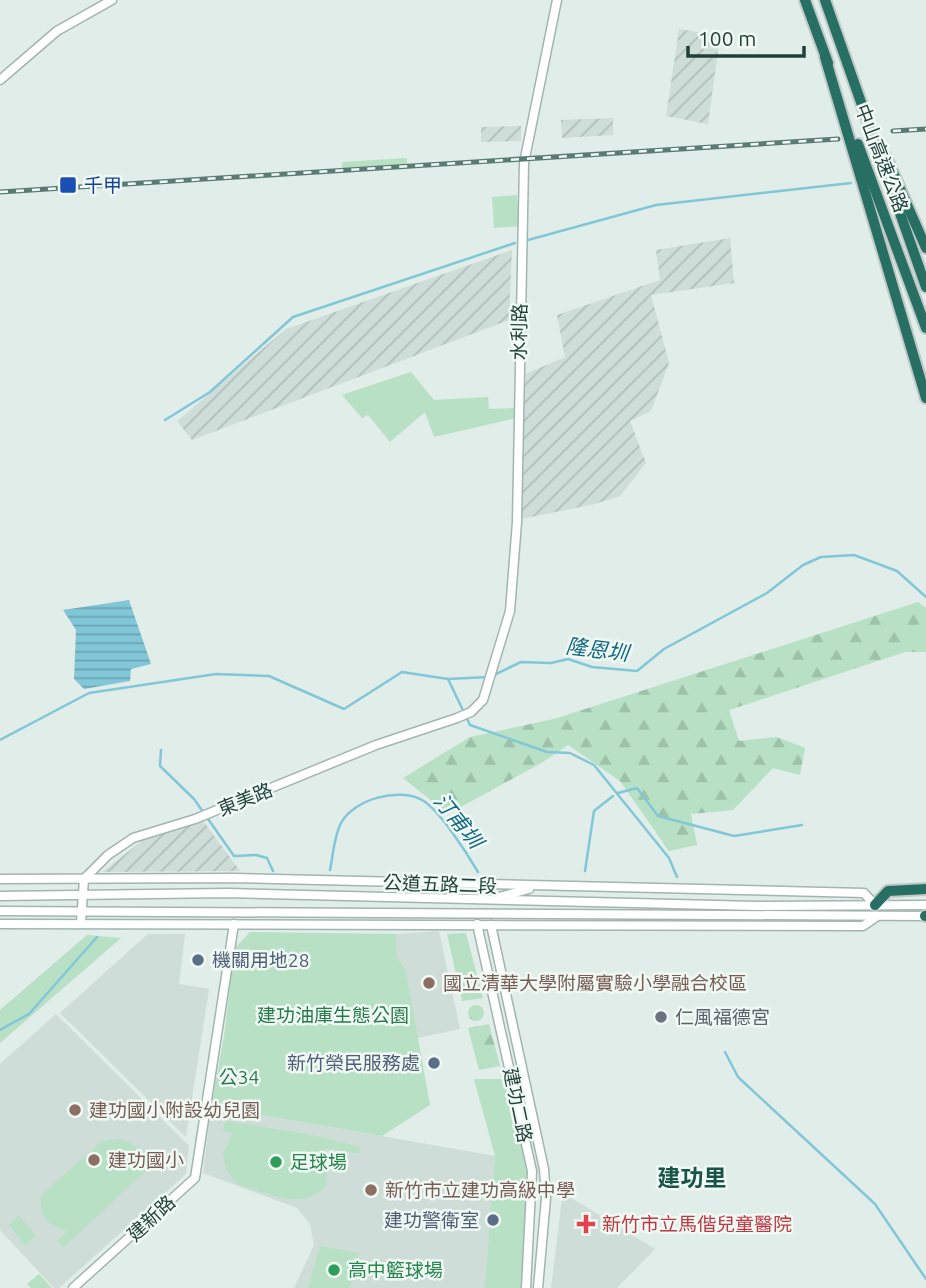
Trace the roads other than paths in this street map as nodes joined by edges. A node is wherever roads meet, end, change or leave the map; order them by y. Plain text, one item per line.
1 (111, 0) edge
2 (557, 0) edge
3 (805, 0) edge
4 (825, 0) edge
5 (825, 57) junction
6 (0, 80) edge
7 (863, 106) junction
8 (926, 248) edge
9 (926, 287) edge
10 (926, 328) edge
11 (926, 398) edge
12 (471, 712) joint
13 (0, 879) edge
14 (84, 879) junction
15 (539, 887) junction
16 (926, 889) edge
17 (0, 896) edge
18 (82, 896) junction
19 (483, 901) junction
20 (875, 905) junction
21 (81, 910) junction
22 (0, 911) edge
23 (926, 913) edge
24 (876, 917) junction
25 (81, 922) junction
26 (0, 924) edge
27 (234, 924) junction
28 (477, 924) junction
29 (491, 925) junction
30 (73, 1288) edge
31 (526, 1288) edge
32 (538, 1288) edge

1 - 6 street
2 - 12 street, 水利路
3 - 5 highway, 中山高速公路
4 - 7 highway, 中山高速公路
5 - 10 highway, 中山高速公路
5 - 11 highway
7 - 8 highway
7 - 9 highway, 中山高速公路
12 - 14 street, 東美路
13 - 14 street, 公道五路二段
14 - 15 street, 公道五路二段
14 - 18 street
15 - 19 street
15 - 20 street, 公道五路二段
16 - 20 highway
17 - 18 street, 公道五路二段
18 - 19 street, 公道五路二段
18 - 21 street
19 - 20 street, 公道五路二段
20 - 23 street, 公道五路二段
21 - 22 street, 公道五路二段
21 - 24 street, 公道五路二段
21 - 25 street
23 - 24 street, 公道五路二段
24 - 29 street, 公道五路二段
25 - 26 street, 公道五路二段
25 - 27 street, 公道五路二段
27 - 28 street, 公道五路二段
27 - 30 street, 建新路
28 - 29 street, 公道五路二段
28 - 31 street, 建功二路
29 - 32 street, 建功二路

